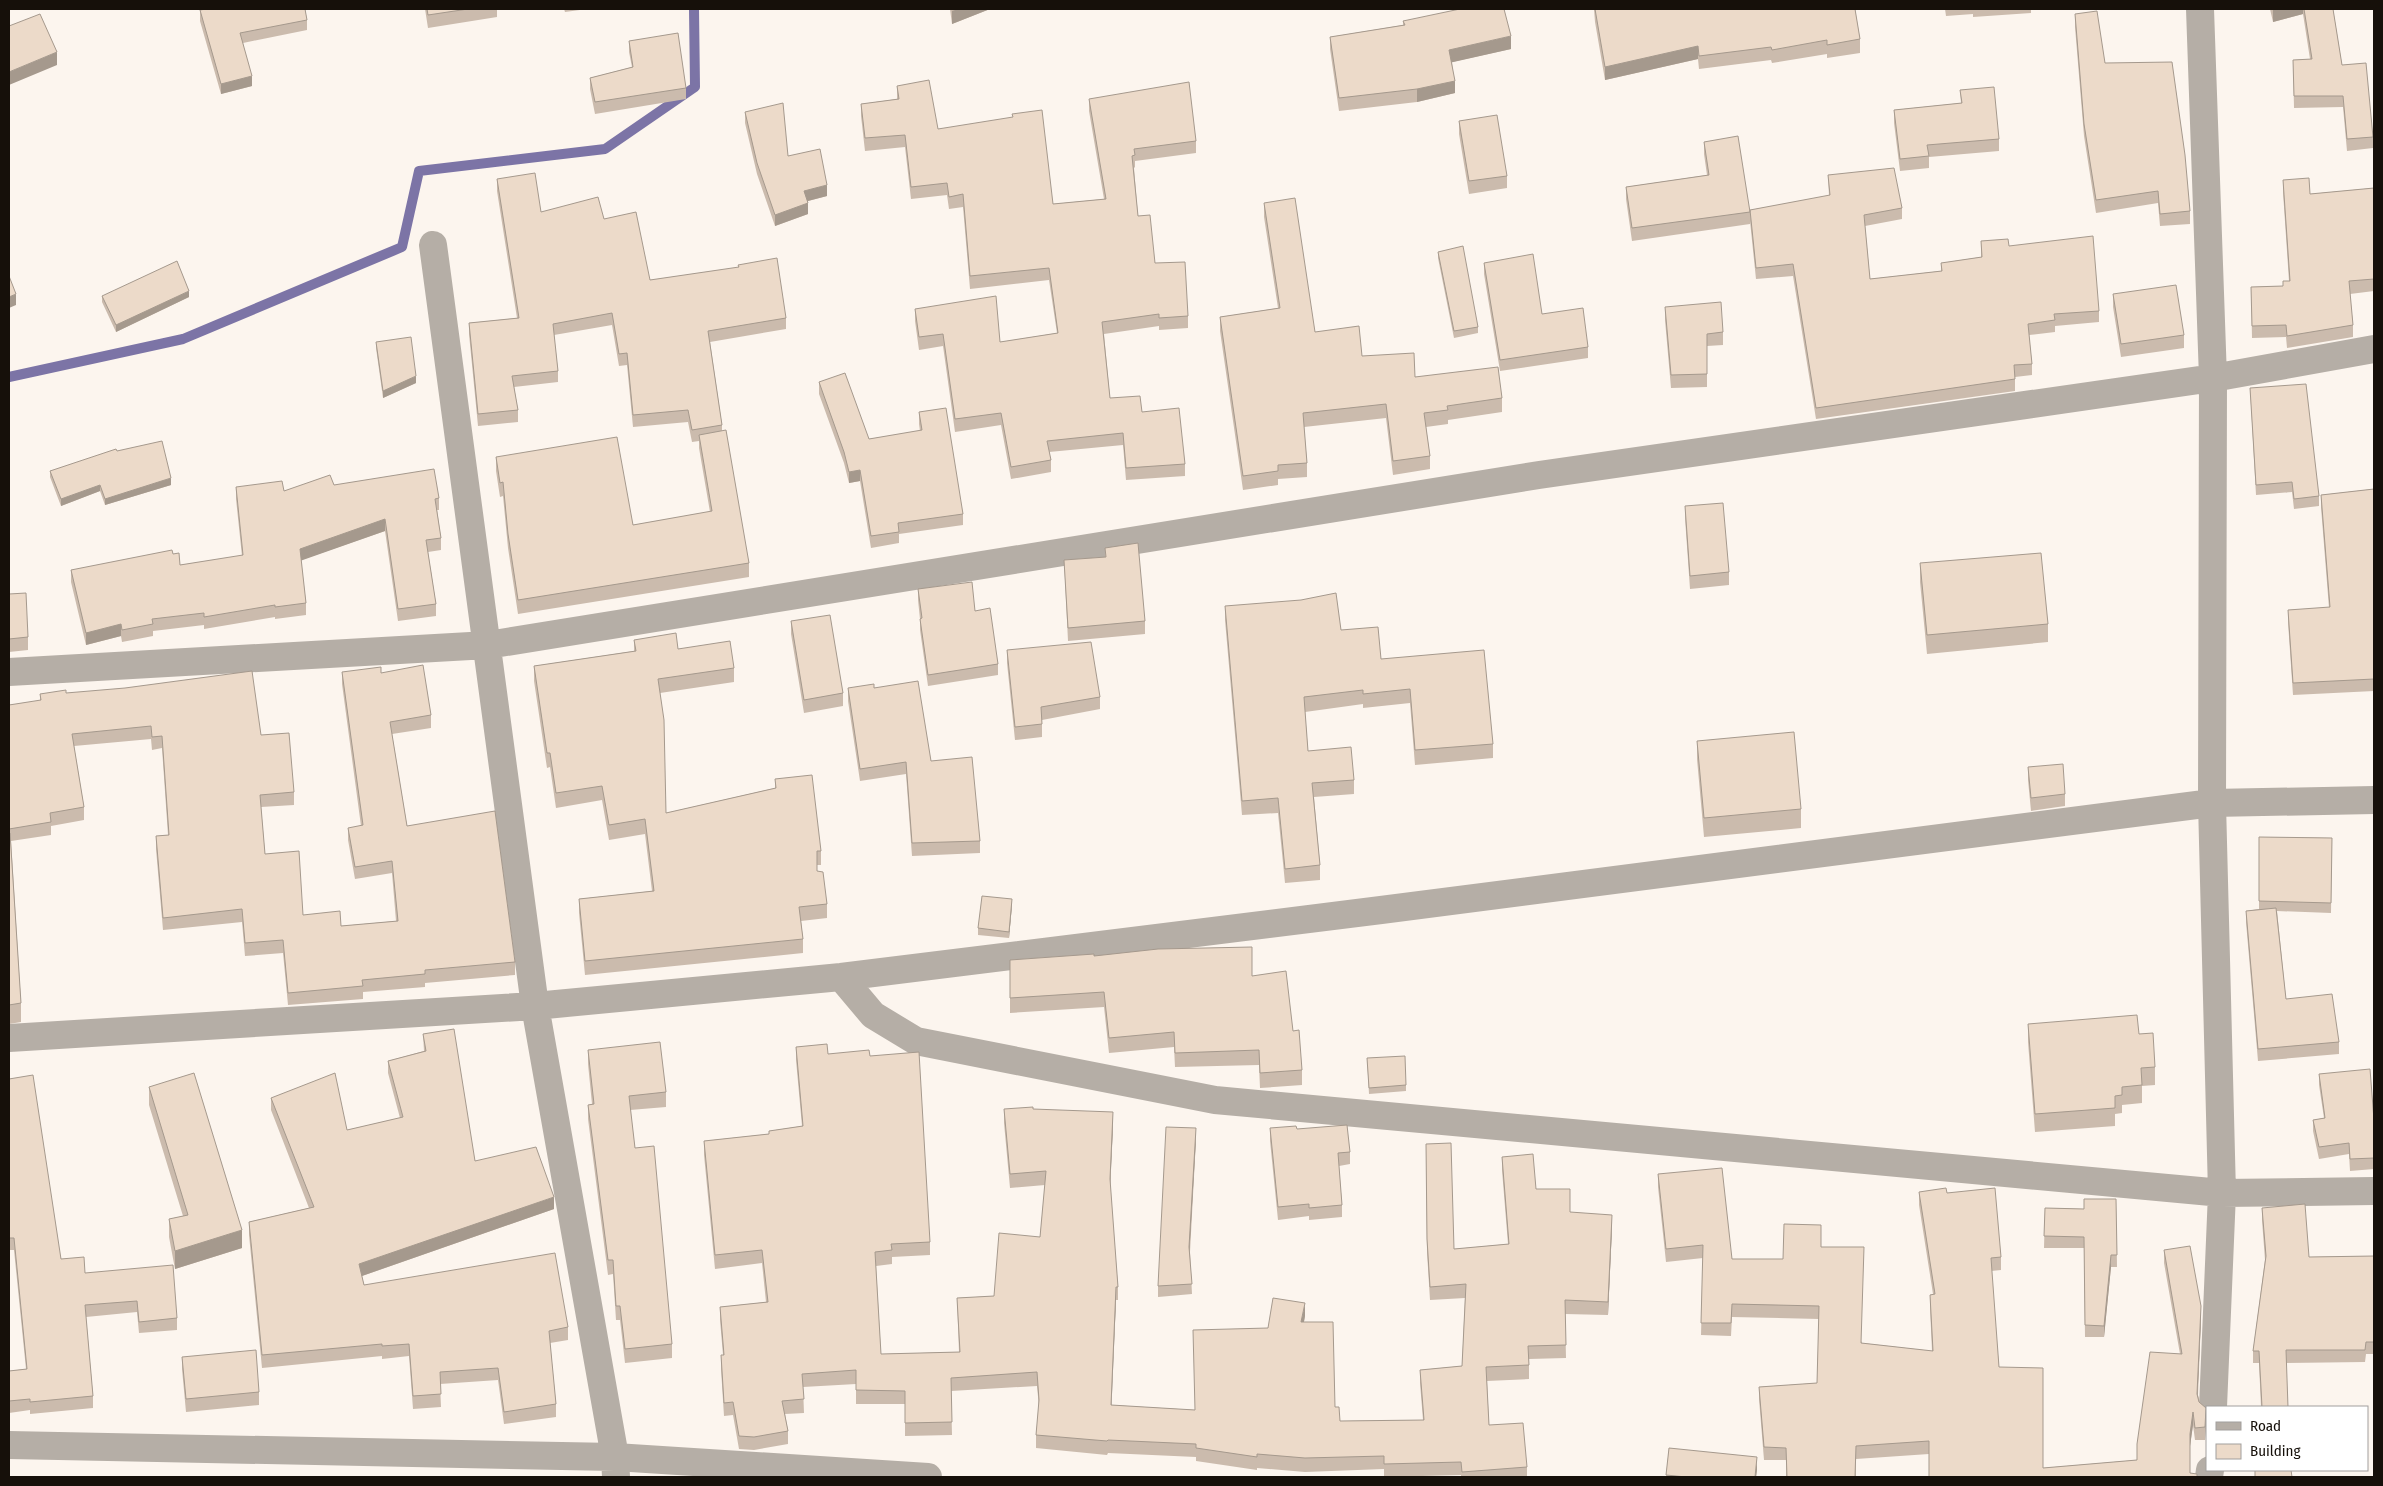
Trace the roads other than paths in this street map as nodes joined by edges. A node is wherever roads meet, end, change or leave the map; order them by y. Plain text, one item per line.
1 (2200, 9) edge
2 (433, 244) dead end
3 (2374, 349) edge
4 (2213, 378) junction
5 (488, 645) junction
6 (9, 672) edge
7 (2374, 800) edge
8 (2212, 803) junction
9 (841, 976) junction
10 (535, 1006) junction
11 (9, 1038) edge
12 (2374, 1191) edge
13 (2222, 1194) junction
14 (2213, 1406) edge
15 (9, 1445) edge
16 (615, 1467) edge
17 (928, 1477) edge

1 - 4 street
2 - 5 street
3 - 4 street
4 - 5 street
4 - 8 street
5 - 6 street
5 - 10 street
7 - 8 street
8 - 9 street
8 - 13 street
9 - 10 street
9 - 13 street
10 - 11 street
10 - 16 street
12 - 13 street
13 - 14 street
15 - 16 street
16 - 17 street

